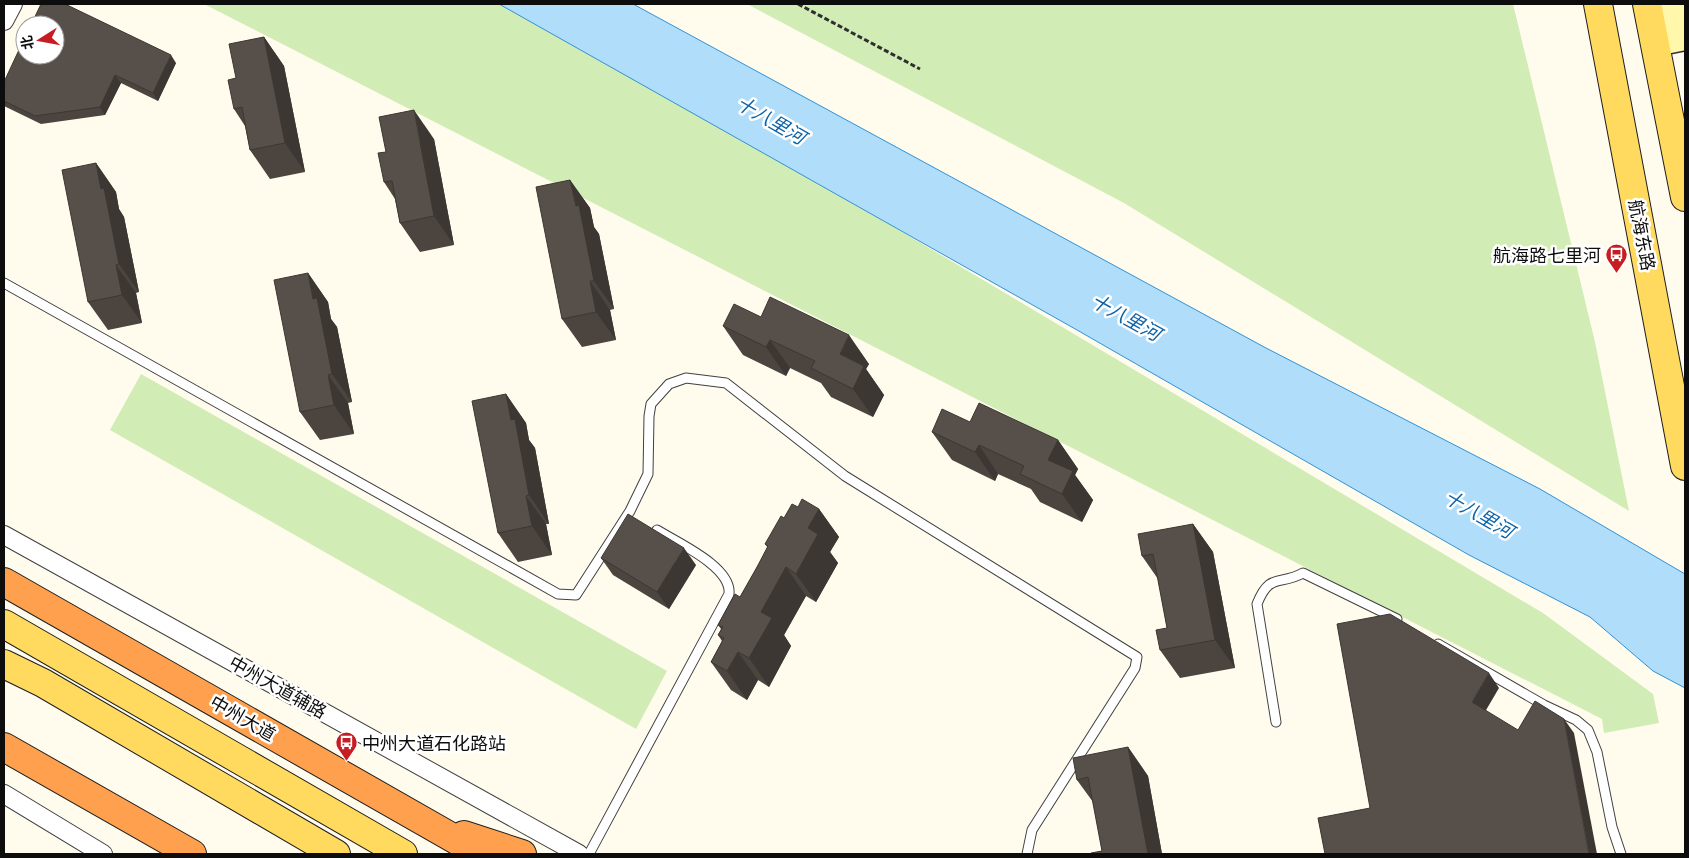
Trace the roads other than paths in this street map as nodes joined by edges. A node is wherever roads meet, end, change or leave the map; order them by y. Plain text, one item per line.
1 (12, 4) edge
2 (1598, 4) edge
3 (1685, 13) edge
4 (4, 21) edge
5 (1650, 22) edge
6 (1685, 38) edge
7 (1685, 197) edge
8 (4, 283) edge
9 (1685, 466) edge
10 (657, 530) edge
11 (4, 535) edge
12 (4, 582) edge
13 (4, 624) edge
14 (1404, 624) edge
15 (1428, 638) edge
16 (4, 664) edge
17 (1276, 722) dead end
18 (4, 748) edge
19 (4, 794) edge
20 (422, 820) junction
21 (103, 854) edge
22 (192, 854) edge
23 (336, 854) edge
24 (402, 854) edge
25 (481, 854) edge
26 (522, 854) edge
27 (579, 854) edge
28 (589, 854) edge
29 (1027, 854) edge
30 (1621, 854) edge

1 - 4 street
2 - 9 main road, 航海东路
3 - 5 street
5 - 6 street
5 - 7 main road
8 - 29 lane
10 - 28 lane
11 - 27 street, 中州大道辅路
12 - 20 highway, 中州大道
13 - 24 main road
14 - 17 lane
15 - 30 lane
16 - 23 main road
18 - 22 highway
19 - 21 street
20 - 25 highway, 中州大道
20 - 26 highway

